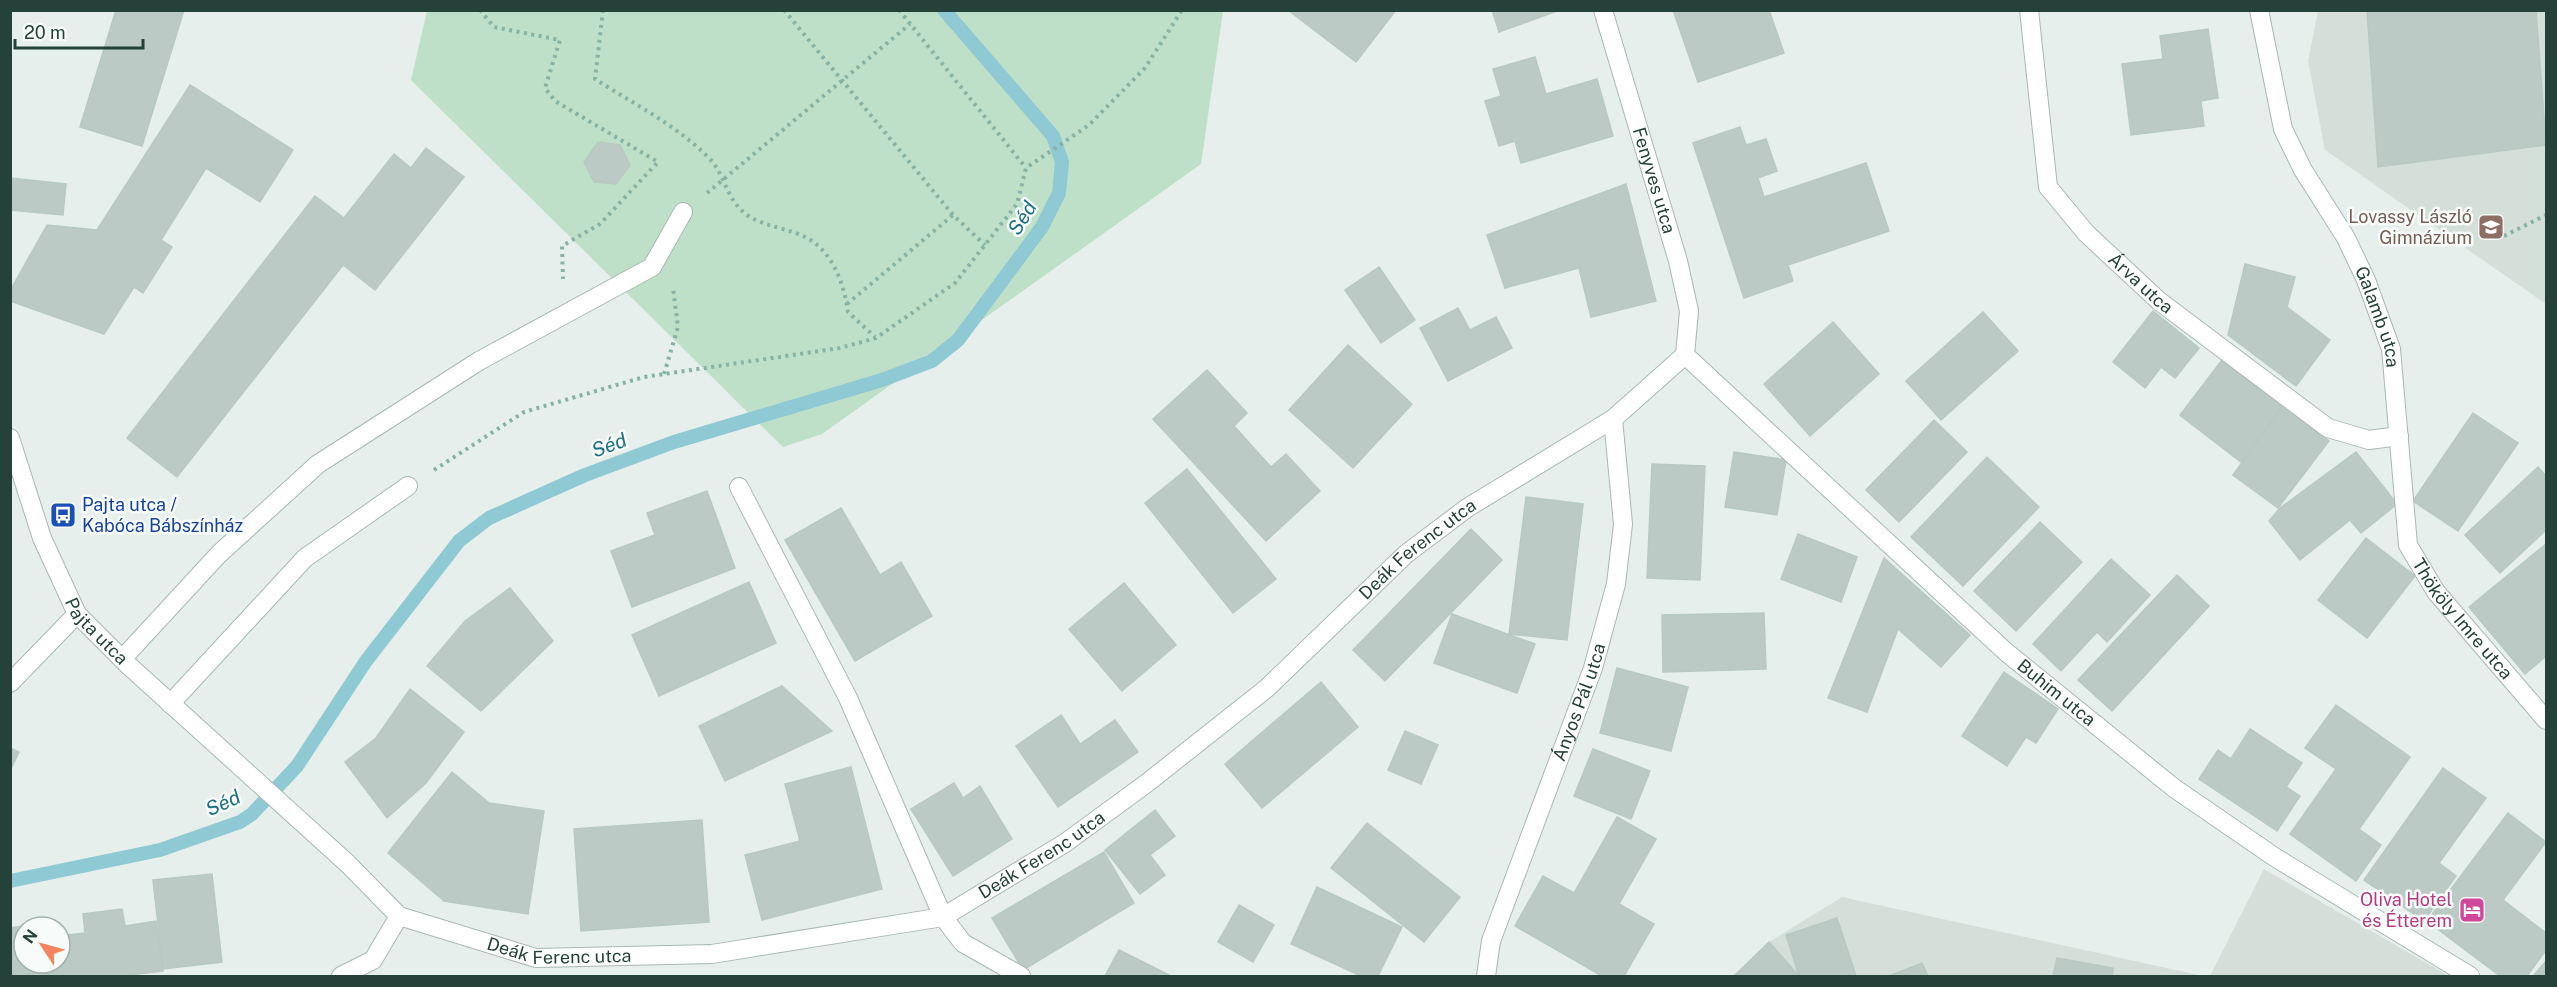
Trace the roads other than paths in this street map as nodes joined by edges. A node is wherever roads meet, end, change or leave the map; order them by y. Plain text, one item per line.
1 (1604, 10) edge
2 (2029, 10) edge
3 (2259, 10) edge
4 (683, 212) road end
5 (1685, 355) junction
6 (1612, 419) junction
7 (2400, 436) junction
8 (10, 438) edge
9 (2402, 467) joint
10 (408, 486) road end
11 (739, 487) dead end
12 (77, 614) junction
13 (123, 658) junction
14 (10, 683) edge
15 (170, 704) junction
16 (2547, 720) edge
17 (253, 777) joint
18 (399, 916) junction
19 (943, 916) junction
20 (340, 976) edge
21 (1021, 976) edge
22 (1486, 976) edge
23 (2470, 976) edge

1 - 5 street, Fenyves utca
2 - 7 street, Árva utca
3 - 7 street, Galamb utca
4 - 13 street
5 - 6 street, Deák Ferenc utca
5 - 23 street, Buhim utca
6 - 19 street, Deák Ferenc utca
6 - 22 street, Ányos Pál utca
7 - 9 street, Galamb utca
8 - 12 street, Pajta utca
9 - 16 street, Thököly Imre utca
10 - 15 street
11 - 19 street
12 - 13 street, Pajta utca
12 - 14 street
13 - 15 street, Pajta utca
15 - 17 street, Pajta utca
17 - 18 street, Deák Ferenc utca
18 - 19 street, Deák Ferenc utca
18 - 20 street
19 - 21 street

